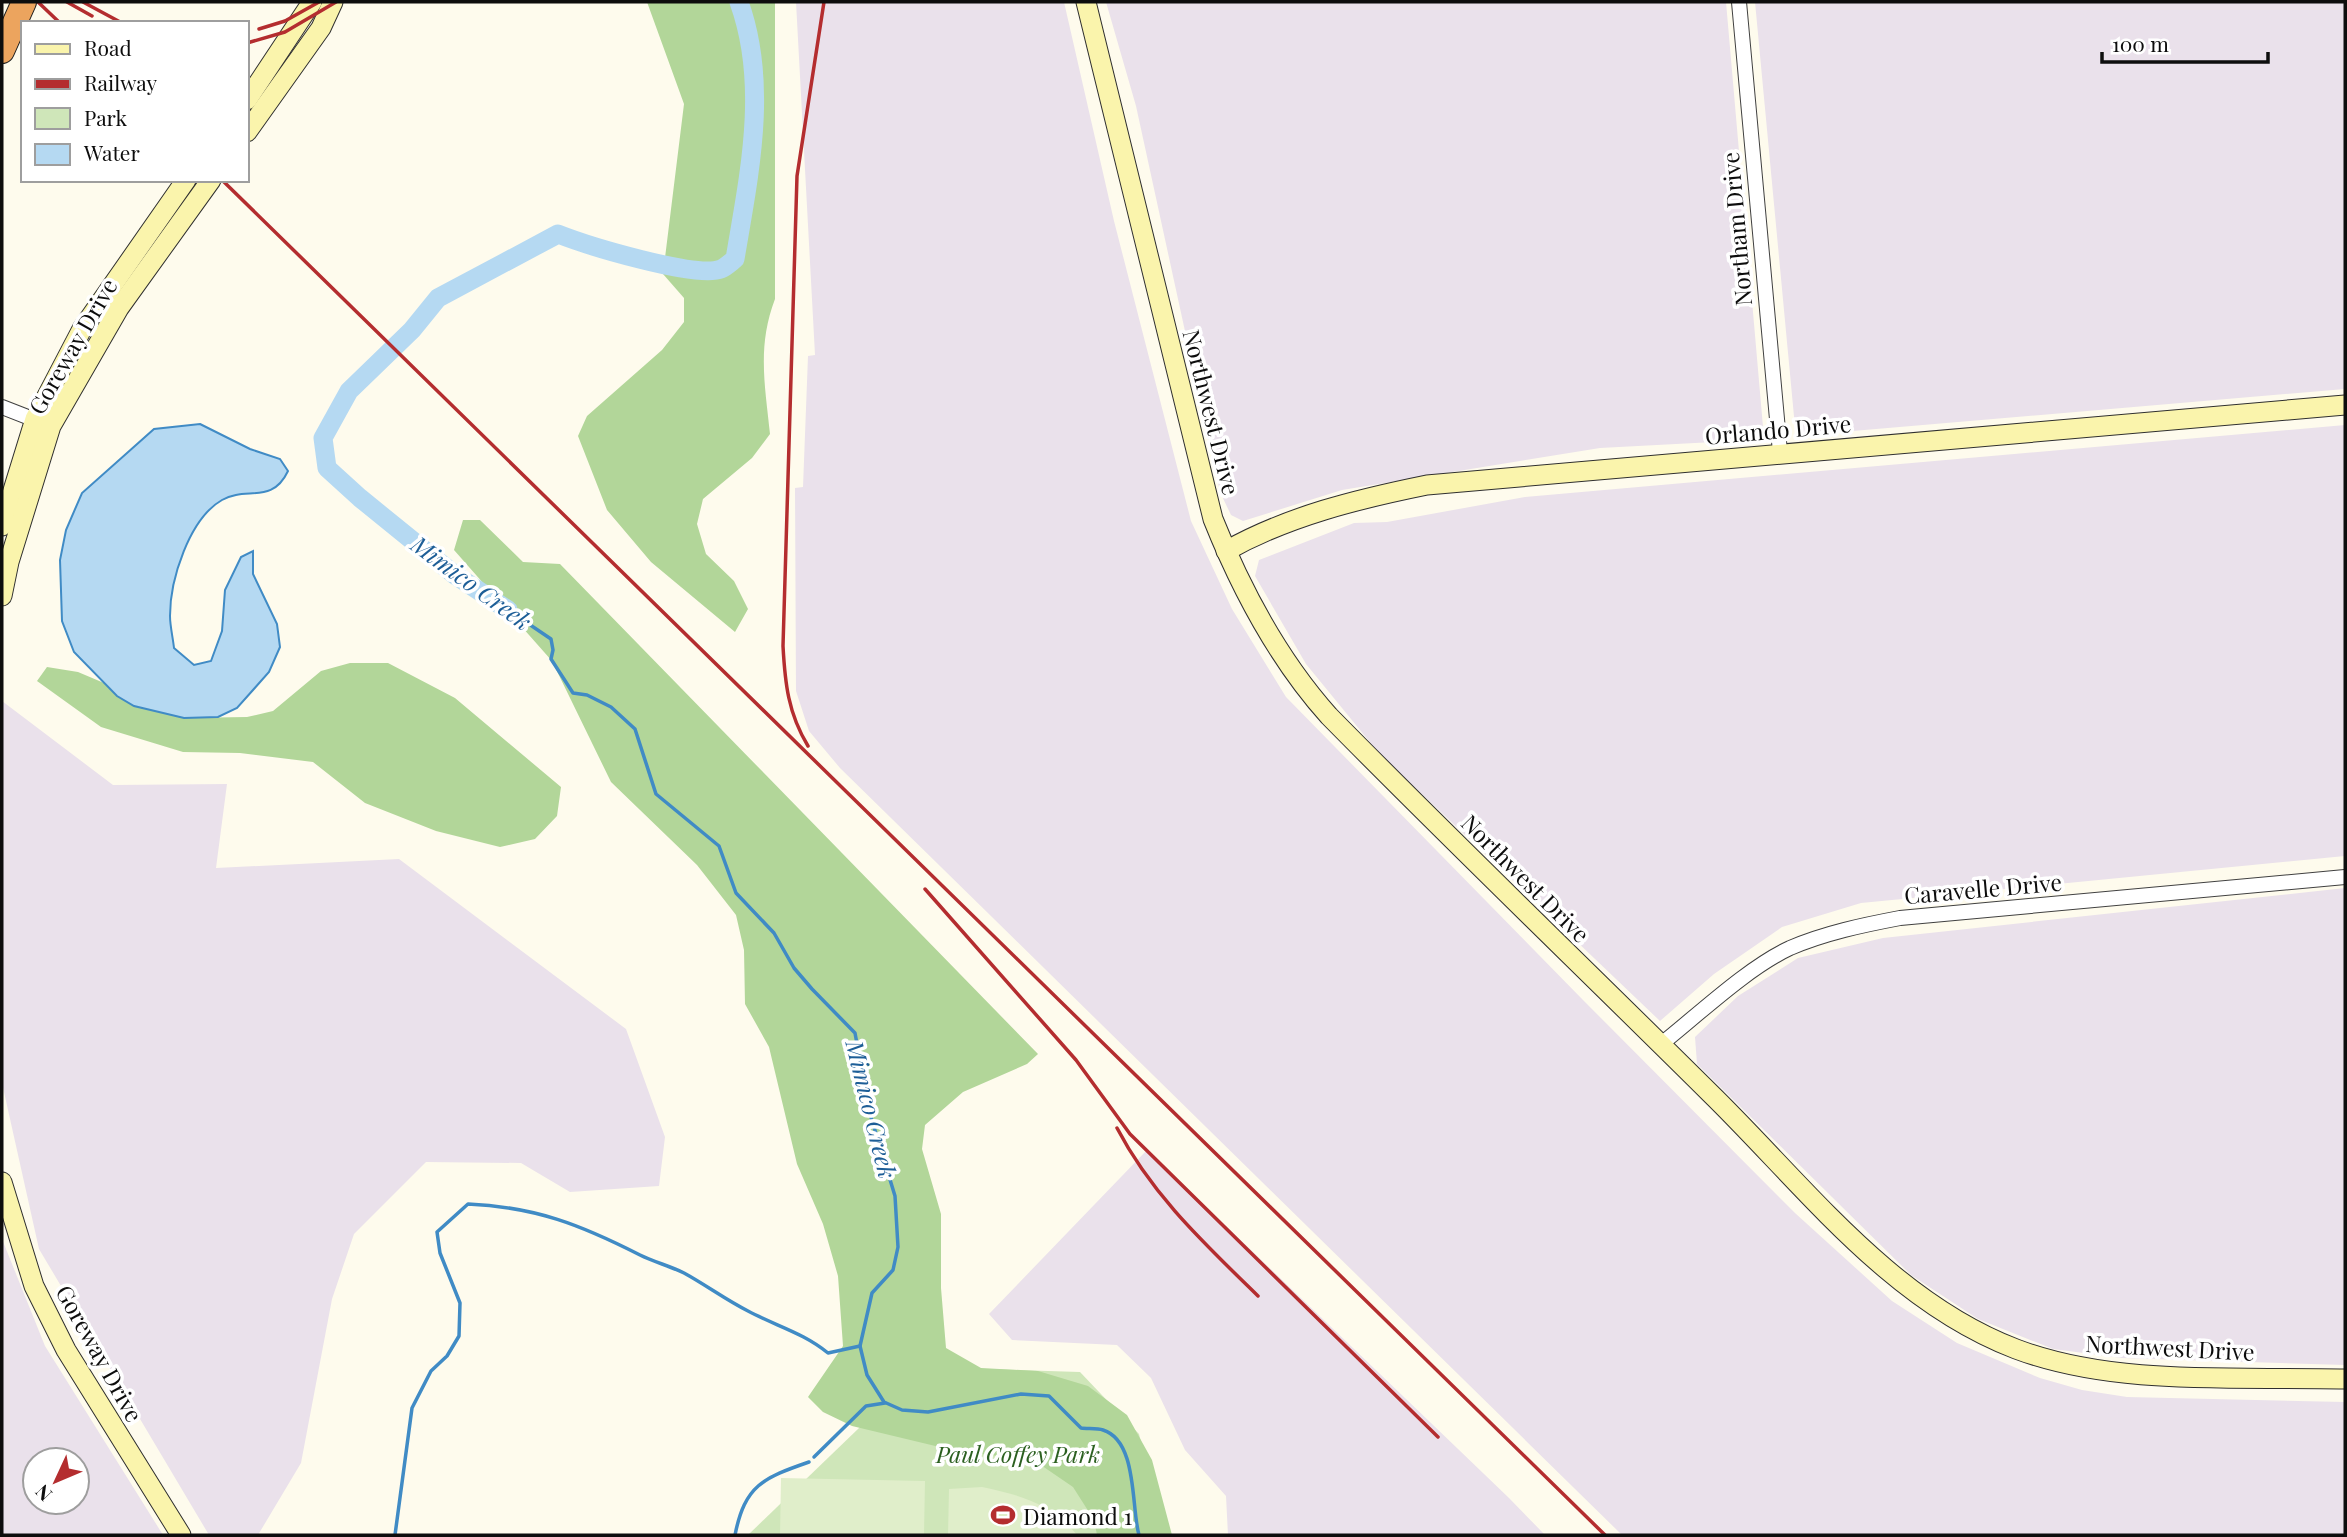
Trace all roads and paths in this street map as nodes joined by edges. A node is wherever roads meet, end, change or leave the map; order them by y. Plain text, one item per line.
1 (24, 2) edge
2 (312, 2) edge
3 (334, 2) edge
4 (1086, 2) edge
5 (1739, 2) edge
6 (3, 49) edge
7 (248, 98) edge
8 (248, 131) edge
9 (185, 182) edge
10 (210, 182) edge
11 (2345, 405) edge
12 (2, 407) edge
13 (43, 423) junction
14 (1780, 452) junction
15 (2, 526) edge
16 (1226, 551) junction
17 (2, 596) edge
18 (2345, 877) edge
19 (1660, 1045) junction
20 (2, 1182) edge
21 (2345, 1379) edge
22 (181, 1535) edge

1 - 6 highway
2 - 7 street
3 - 8 street
4 - 16 street, Northwest Drive
5 - 14 street, Northam Drive
9 - 13 street, Goreway Drive
10 - 13 street, Goreway Drive
11 - 14 street, Orlando Drive
12 - 13 street
13 - 15 street, Goreway Drive
13 - 17 street, Goreway Drive
14 - 16 street, Orlando Drive
16 - 19 street, Northwest Drive
18 - 19 street, Caravelle Drive
19 - 21 street, Northwest Drive
20 - 22 street, Goreway Drive

